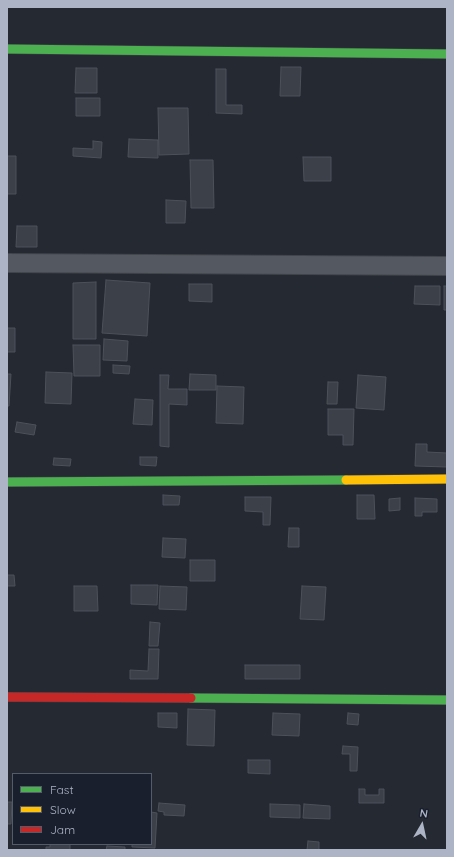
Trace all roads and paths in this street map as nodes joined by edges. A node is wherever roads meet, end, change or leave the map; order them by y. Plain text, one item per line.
1 (7, 49) edge
2 (447, 54) edge
3 (7, 263) edge
4 (447, 266) edge
5 (447, 479) edge
6 (7, 482) edge
7 (7, 697) edge
8 (447, 700) edge

1 - 2 street
3 - 4 street
5 - 6 street
7 - 8 street

